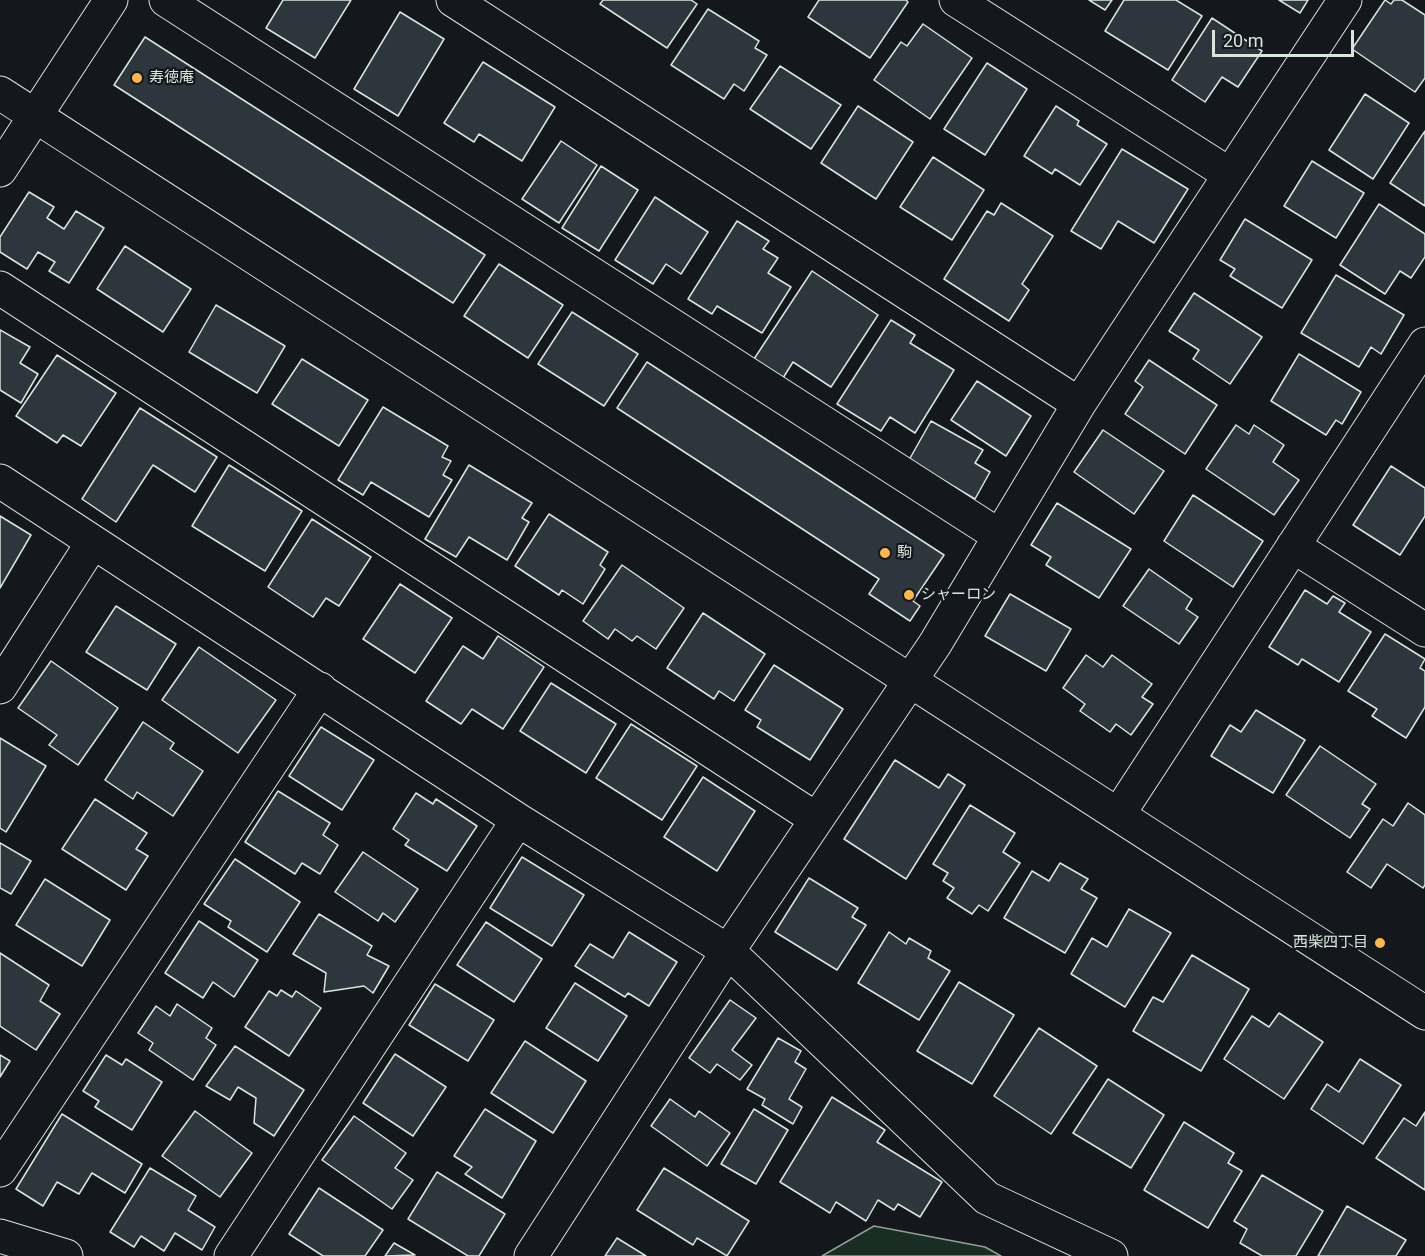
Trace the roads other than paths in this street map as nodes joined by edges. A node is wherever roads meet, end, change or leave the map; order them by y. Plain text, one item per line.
1 (111, 0) edge
2 (166, 0) edge
3 (956, 0) edge
4 (1345, 0) edge
5 (458, 1) edge
6 (0, 93) edge
7 (36, 116) junction
8 (0, 170) edge
9 (1229, 174) junction
10 (0, 288) edge
11 (1425, 344) edge
12 (1079, 404) junction
13 (0, 481) edge
14 (998, 535) junction
15 (93, 542) junction
16 (1293, 546) junction
17 (1425, 630) edge
18 (910, 682) junction
19 (0, 687) edge
20 (321, 689) junction
21 (1118, 815) junction
22 (816, 819) junction
23 (518, 820) junction
24 (728, 951) junction
25 (1425, 1013) edge
26 (0, 1170) edge
27 (0, 1236) edge
28 (66, 1256) edge
29 (231, 1256) edge
30 (531, 1256) edge
31 (1111, 1256) edge

1 - 7 street
2 - 14 street
3 - 9 street
4 - 9 street
5 - 12 street
6 - 7 street
7 - 8 street
7 - 18 street
9 - 12 street
10 - 22 street
11 - 16 street
12 - 14 street
13 - 15 street
14 - 18 street
15 - 19 street
15 - 20 street
16 - 17 street
16 - 21 street
18 - 21 street
18 - 22 street
20 - 23 street
20 - 26 street
21 - 25 street
22 - 24 street
23 - 24 street
23 - 29 street
24 - 30 street
24 - 31 street
27 - 28 street

